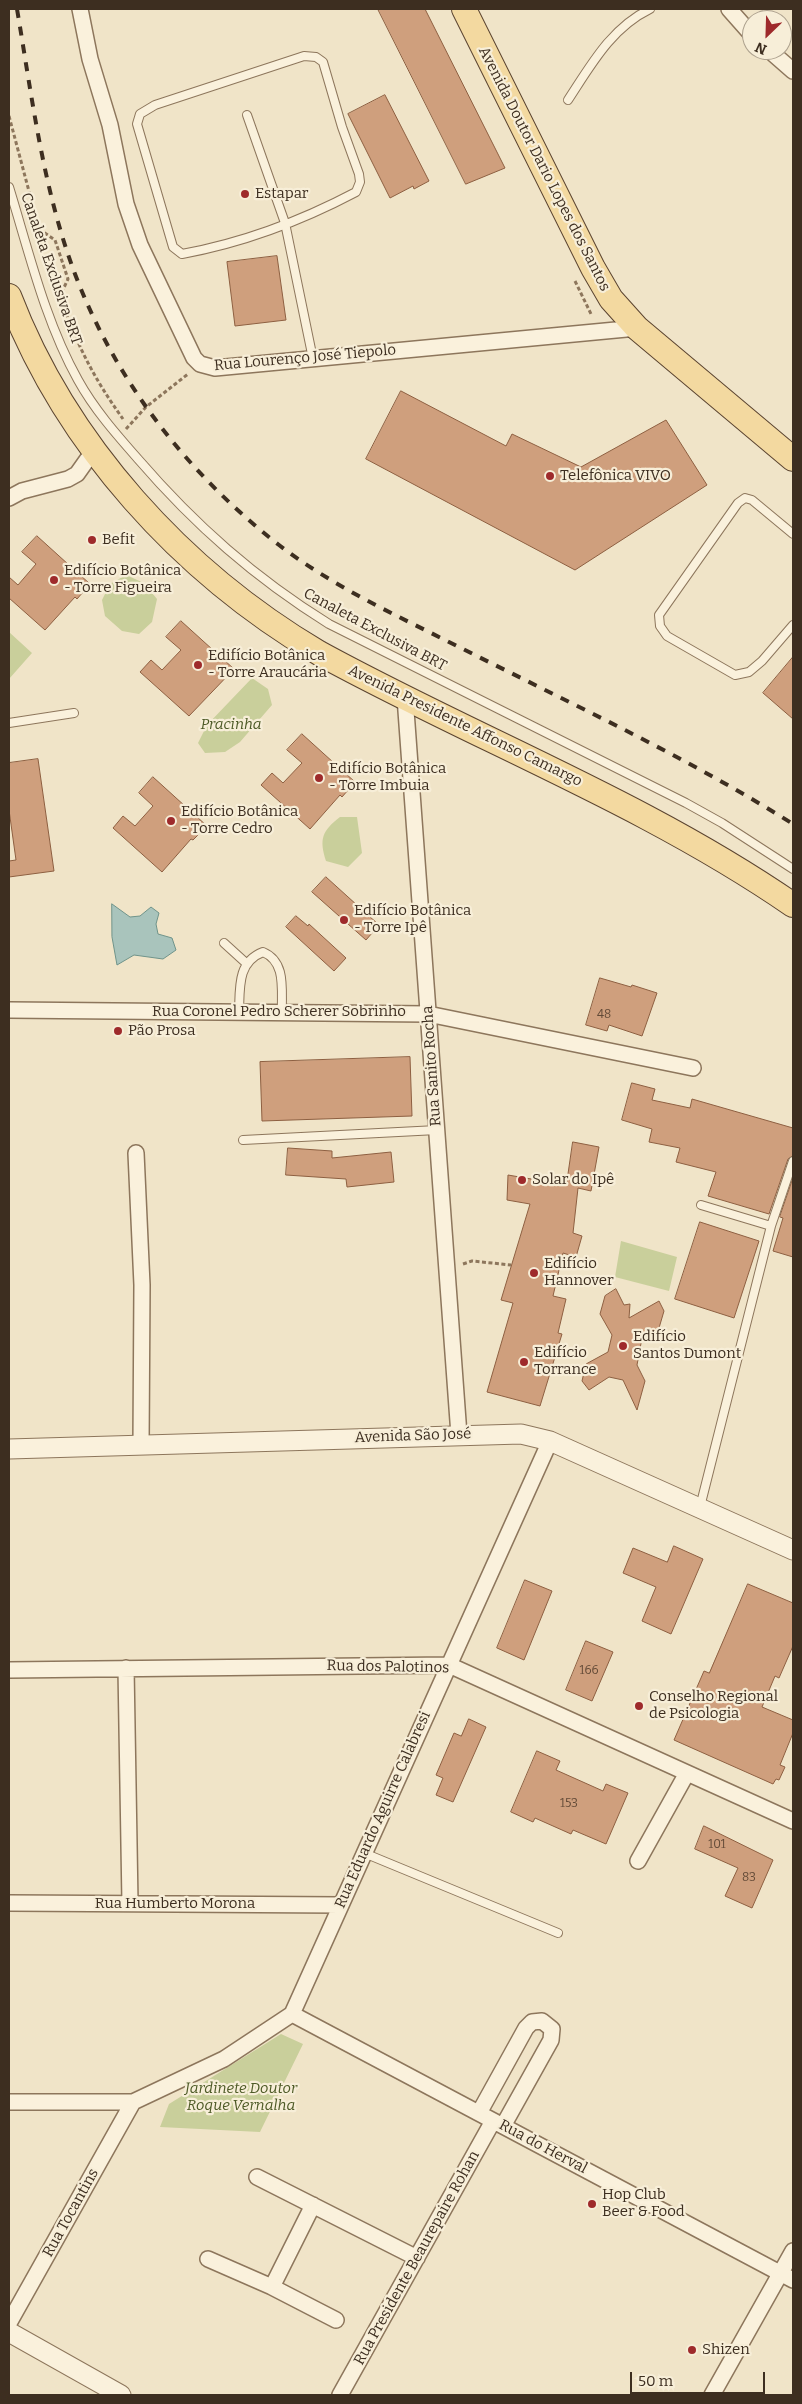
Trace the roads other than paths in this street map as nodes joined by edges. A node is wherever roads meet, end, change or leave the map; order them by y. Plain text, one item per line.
1 (80, 9) edge
2 (464, 9) edge
3 (650, 9) edge
4 (729, 9) edge
5 (742, 24) edge
6 (780, 60) edge
7 (793, 71) edge
8 (568, 100) dead end
9 (248, 115) dead end
10 (9, 187) edge
11 (285, 223) junction
12 (9, 296) edge
13 (637, 328) junction
14 (313, 358) junction
15 (94, 450) junction
16 (793, 459) edge
17 (9, 498) edge
18 (793, 534) edge
19 (793, 625) edge
20 (405, 697) junction
21 (74, 712) dead end
22 (9, 723) edge
23 (793, 868) edge
24 (793, 905) edge
25 (224, 943) dead end
26 (246, 963) junction
27 (9, 1010) edge
28 (239, 1012) junction
29 (282, 1012) junction
30 (428, 1014) junction
31 (693, 1068) dead end
32 (437, 1130) junction
33 (243, 1140) dead end
34 (136, 1152) dead end
35 (793, 1161) edge
36 (702, 1205) dead end
37 (772, 1226) junction
38 (459, 1435) junction
39 (550, 1441) junction
40 (141, 1444) junction
41 (9, 1449) edge
42 (700, 1507) junction
43 (793, 1550) edge
44 (449, 1665) junction
45 (126, 1668) junction
46 (9, 1670) edge
47 (687, 1773) junction
48 (793, 1821) edge
49 (364, 1853) junction
50 (638, 1861) dead end
51 (130, 1903) junction
52 (9, 1904) edge
53 (341, 1905) junction
54 (558, 1933) dead end
55 (292, 2014) junction
56 (9, 2102) edge
57 (133, 2102) junction
58 (479, 2113) junction
59 (498, 2123) junction
60 (257, 2177) dead end
61 (313, 2204) junction
62 (793, 2251) edge
63 (417, 2258) junction
64 (208, 2259) dead end
65 (787, 2277) edge
66 (272, 2287) junction
67 (336, 2320) dead end
68 (9, 2323) edge
69 (9, 2332) edge
70 (121, 2395) edge
71 (340, 2395) edge
72 (712, 2395) edge

1 - 14 street, Rua Lourenço José Tiepolo
2 - 13 main road, Avenida Doutor Dario Lopes dos Santos
3 - 8 lane
4 - 5 street
6 - 7 street
9 - 11 lane
10 - 23 lane, Canaleta Exclusiva BRT
11 - 11 lane
11 - 14 lane
12 - 15 main road, Avenida Presidente Affonso Camargo
13 - 14 street, Rua Lourenço José Tiepolo
13 - 16 main road, Avenida Doutor Dario Lopes dos Santos
15 - 17 street
15 - 20 main road, Avenida Presidente Affonso Camargo
18 - 19 lane
20 - 24 main road, Avenida Presidente Affonso Camargo
20 - 30 street, Rua Sanito Rocha
21 - 22 lane
25 - 26 lane
26 - 28 lane
26 - 29 lane
27 - 28 street, Rua Coronel Pedro Scherer Sobrinho
28 - 29 street, Rua Coronel Pedro Scherer Sobrinho
29 - 30 street, Rua Coronel Pedro Scherer Sobrinho
30 - 31 street, Rua Coronel Pedro Scherer Sobrinho
30 - 32 street, Rua Sanito Rocha
32 - 33 lane
32 - 38 street, Rua Sanito Rocha
34 - 40 street
35 - 37 lane
36 - 37 lane
37 - 42 lane
38 - 39 street, Avenida São José
38 - 40 street, Avenida São José
39 - 42 street, Avenida São José
39 - 44 street, Rua Eduardo Aguirre Calabresi
40 - 41 street, Avenida São José
42 - 43 street, Avenida São José
44 - 45 street, Rua dos Palotinos
44 - 47 street, Rua dos Palotinos
44 - 49 street, Rua Eduardo Aguirre Calabresi
45 - 46 street, Rua dos Palotinos
45 - 51 street
47 - 48 street, Rua dos Palotinos
47 - 50 street
49 - 53 street, Rua Eduardo Aguirre Calabresi
49 - 54 lane
51 - 52 street, Rua Humberto Morona
51 - 53 street, Rua Humberto Morona
53 - 55 street, Rua Eduardo Aguirre Calabresi
55 - 57 street
55 - 58 street, Rua do Herval
56 - 57 street
57 - 68 street, Rua Tocantins
58 - 59 street, Rua do Herval
58 - 59 street, Rua Presidente Beaurepaire Rohan
59 - 63 street, Rua Presidente Beaurepaire Rohan
59 - 65 street, Rua do Herval
60 - 61 street
61 - 63 street
61 - 66 street
62 - 65 street
63 - 71 street, Rua Presidente Beaurepaire Rohan
64 - 66 street
65 - 72 street
66 - 67 street
69 - 70 street

